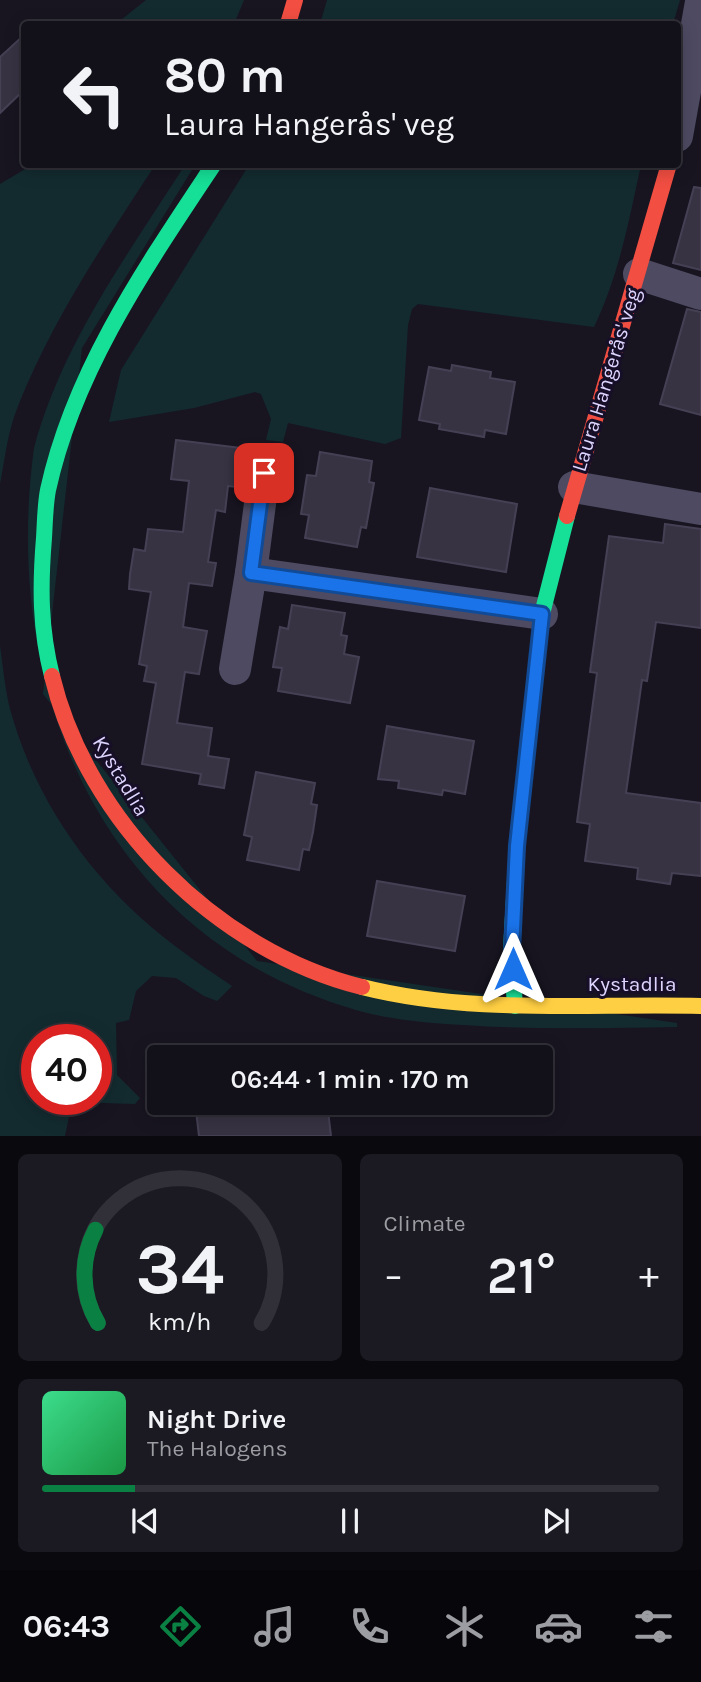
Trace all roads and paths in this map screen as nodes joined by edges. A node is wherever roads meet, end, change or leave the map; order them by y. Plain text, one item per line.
1 (295, 0) edge
2 (700, 11) edge
3 (289, 21) edge
4 (681, 114) edge
5 (211, 168) edge
6 (668, 168) edge
7 (639, 274) junction
8 (701, 293) edge
9 (264, 473) dead end
10 (574, 486) junction
11 (701, 509) edge
12 (251, 573) junction
13 (542, 614) junction
14 (235, 669) dead end
15 (515, 1006) junction
16 (701, 1006) edge

1 - 3 street
2 - 4 street
5 - 15 street, Kystadlia
6 - 7 street, Laura Hangerås' veg
7 - 8 street, Laura Hangerås' veg
7 - 10 street, Laura Hangerås' veg
9 - 12 street
10 - 11 street, Laura Hangerås' veg
10 - 13 street, Laura Hangerås' veg
12 - 13 street
12 - 14 street
13 - 15 street, Laura Hangerås' veg
15 - 16 street, Kystadlia

